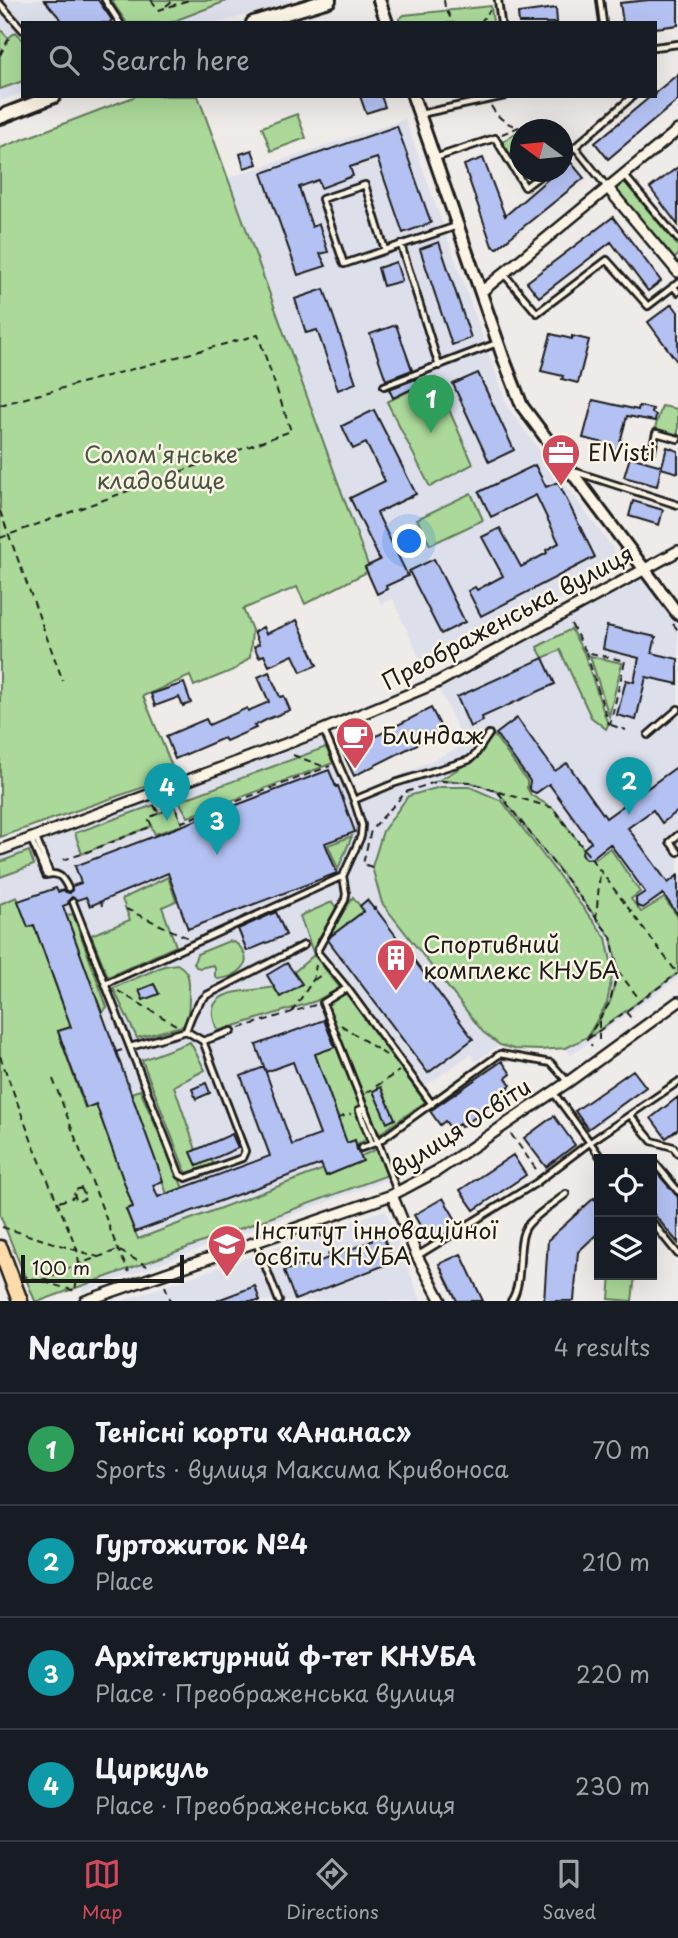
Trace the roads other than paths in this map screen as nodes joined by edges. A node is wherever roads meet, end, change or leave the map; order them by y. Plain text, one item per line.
1 (105, 0) edge
2 (329, 0) edge
3 (379, 0) edge
4 (498, 0) edge
5 (600, 0) edge
6 (0, 4) edge
7 (119, 21) edge
8 (260, 21) edge
9 (386, 21) edge
10 (501, 21) edge
11 (603, 21) edge
12 (21, 28) edge
13 (678, 44) edge
14 (657, 47) edge
15 (49, 98) edge
16 (414, 98) edge
17 (498, 98) edge
18 (631, 98) edge
19 (419, 114) junction
20 (0, 117) edge
21 (678, 130) edge
22 (575, 147) joint
23 (434, 158) junction
24 (510, 162) edge
25 (624, 174) junction
26 (607, 187) junction
27 (458, 226) junction
28 (678, 239) edge
29 (401, 245) junction
30 (385, 250) junction
31 (676, 266) edge
32 (503, 274) junction
33 (676, 284) edge
34 (481, 292) junction
35 (678, 292) edge
36 (498, 342) junction
37 (439, 366) junction
38 (384, 386) dead end
39 (678, 439) edge
40 (652, 450) dead end
41 (569, 469) junction
42 (678, 505) edge
43 (678, 551) edge
44 (643, 570) junction
45 (678, 614) edge
46 (676, 712) edge
47 (678, 720) edge
48 (323, 730) junction
49 (489, 734) dead end
50 (648, 735) dead end
51 (354, 800) junction
52 (678, 835) edge
53 (34, 838) junction
54 (0, 850) edge
55 (678, 852) edge
56 (343, 876) junction
57 (68, 888) dead end
58 (73, 902) dead end
59 (304, 945) dead end
60 (105, 984) junction
61 (347, 988) junction
62 (678, 1002) edge
63 (186, 1031) junction
64 (232, 1031) road end
65 (203, 1041) junction
66 (130, 1047) junction
67 (568, 1082) junction
68 (678, 1082) edge
69 (553, 1092) junction
70 (432, 1104) junction
71 (365, 1108) junction
72 (630, 1115) junction
73 (378, 1142) junction
74 (589, 1143) junction
75 (372, 1144) junction
76 (676, 1145) edge
77 (361, 1148) dead end
78 (678, 1153) edge
79 (598, 1154) edge
80 (657, 1166) edge
81 (678, 1191) edge
82 (395, 1193) junction
83 (566, 1194) dead end
84 (657, 1228) edge
85 (256, 1242) junction
86 (0, 1248) edge
87 (678, 1254) edge
88 (417, 1256) junction
89 (20, 1301) edge
90 (85, 1301) edge
91 (278, 1301) edge
92 (441, 1301) edge
93 (511, 1301) edge

1 - 7 lane
2 - 8 main road
3 - 9 street
4 - 10 lane
5 - 11 lane
6 - 12 lane
13 - 14 lane
15 - 20 main road
16 - 19 street
17 - 19 lane
18 - 22 lane
19 - 23 street
21 - 25 street
22 - 26 lane
23 - 24 lane
23 - 27 street
25 - 26 street
25 - 28 lane
26 - 31 street
26 - 32 street
27 - 29 lane
27 - 34 street
29 - 30 lane
29 - 37 lane
30 - 30 lane
32 - 33 lane
32 - 34 street
33 - 35 lane
34 - 36 street
36 - 37 lane
36 - 41 street
37 - 38 lane
39 - 40 lane
41 - 42 lane
41 - 44 street
43 - 44 street, Преображенська вулиця
44 - 45 street
44 - 48 street, Преображенська вулиця
46 - 47 lane
46 - 50 lane
48 - 51 lane
48 - 53 street, Преображенська вулиця
49 - 51 lane
51 - 56 lane
52 - 55 lane
53 - 54 street, Преображенська вулиця
53 - 57 lane
56 - 60 lane
56 - 61 lane
58 - 60 lane
59 - 63 lane
60 - 66 lane
61 - 70 lane
61 - 71 lane
62 - 67 street, вулиця Освіти
63 - 65 lane
63 - 66 lane
64 - 65 lane
65 - 66 lane
67 - 69 street, вулиця Освіти
67 - 70 lane
68 - 72 lane
69 - 74 lane
69 - 82 street, вулиця Освіти
70 - 73 lane
71 - 73 lane
71 - 75 lane
72 - 74 lane
72 - 76 lane
73 - 75 lane
73 - 82 lane
74 - 79 lane
74 - 88 lane
75 - 77 lane
76 - 78 lane
80 - 81 lane
82 - 85 street, вулиця Освіти
82 - 88 street
83 - 93 lane
84 - 87 lane
85 - 90 street, вулиця Освіти
85 - 91 lane
86 - 89 main road
88 - 92 street

